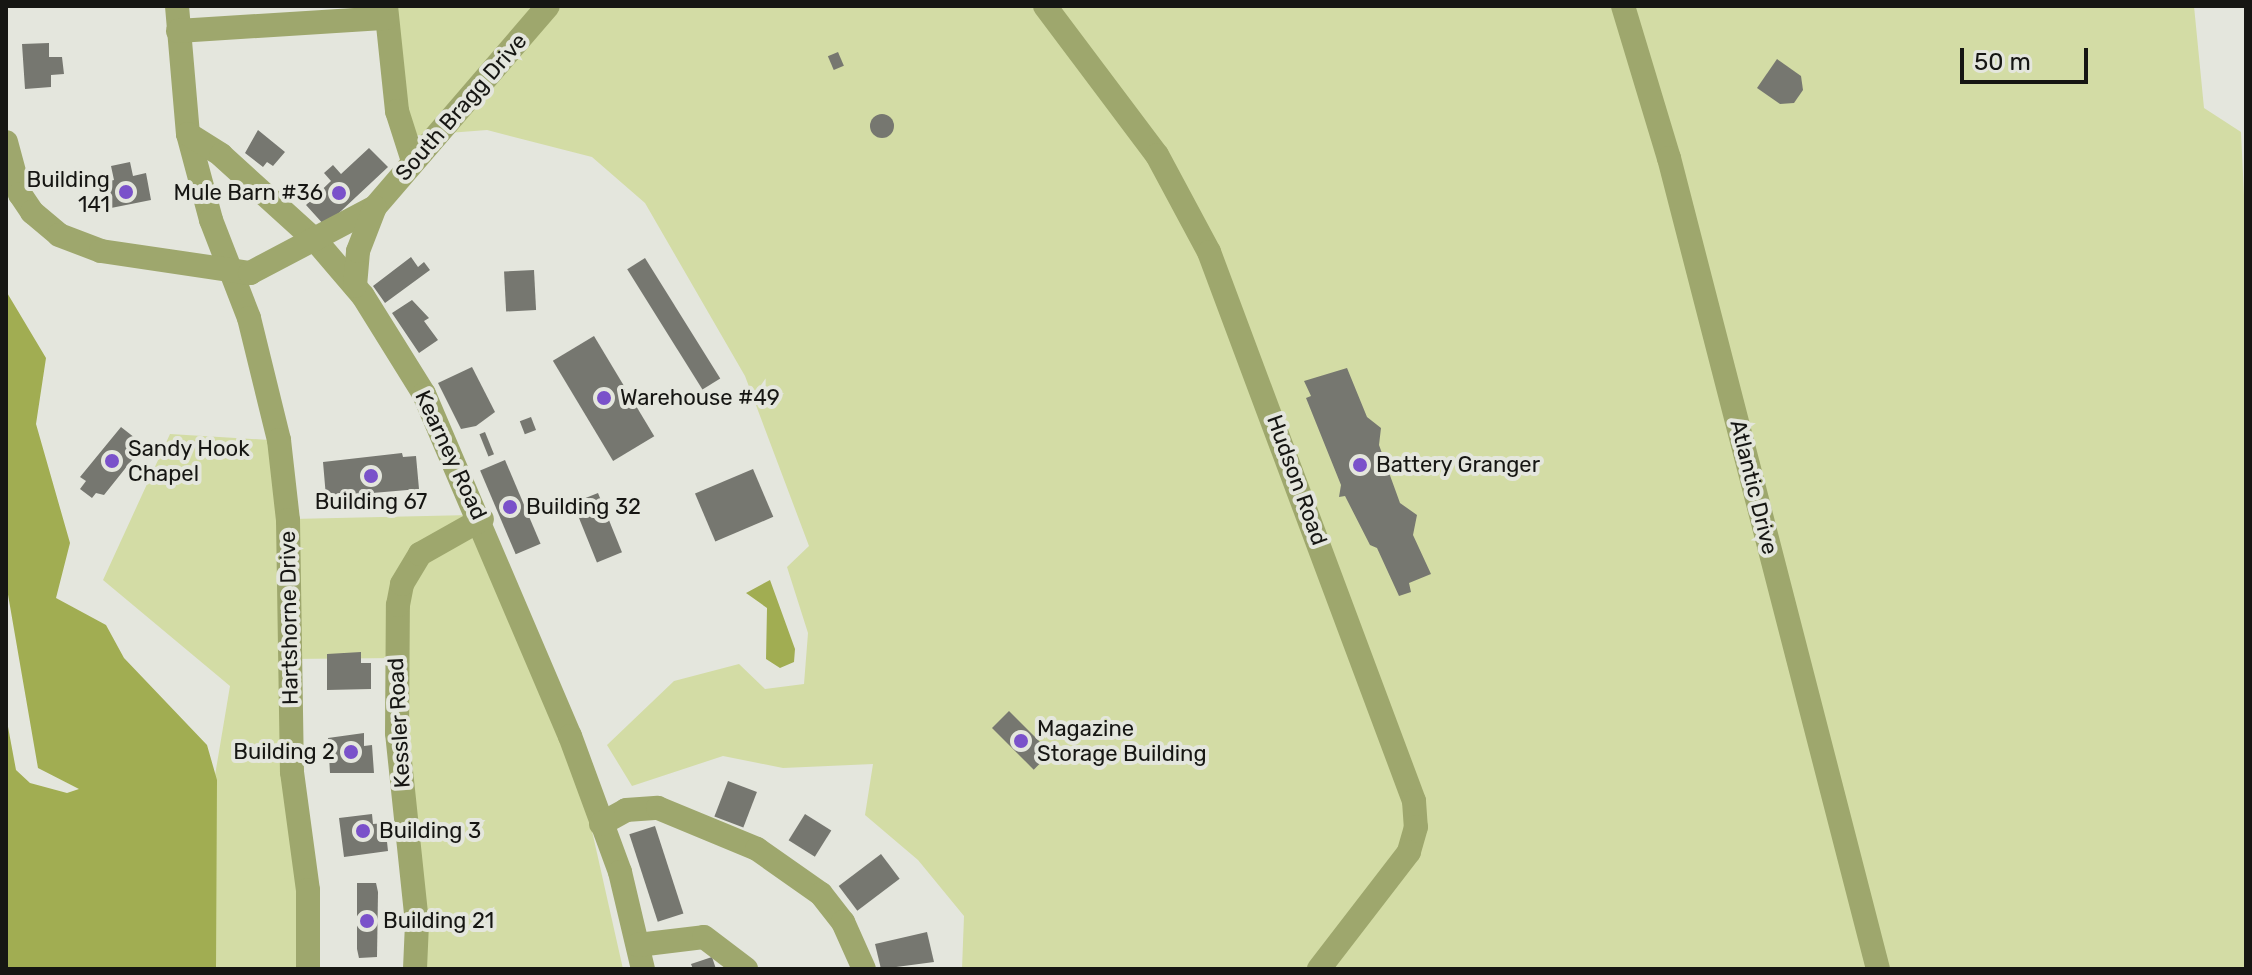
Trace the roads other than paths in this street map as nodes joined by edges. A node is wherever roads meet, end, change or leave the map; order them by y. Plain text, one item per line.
1 (177, 6) edge
2 (548, 6) edge
3 (1045, 6) edge
4 (1623, 6) edge
5 (386, 12) edge
6 (178, 31) junction
7 (188, 134) junction
8 (6, 142) edge
9 (412, 158) junction
10 (375, 207) junction
11 (316, 241) junction
12 (233, 273) junction
13 (355, 286) junction
14 (482, 519) junction
15 (601, 824) junction
16 (641, 957) edge
17 (308, 969) edge
18 (415, 969) edge
19 (746, 969) edge
20 (864, 969) edge
21 (1319, 969) edge
22 (1878, 969) edge

1 - 6 street
2 - 9 street, South Bragg Drive
3 - 21 street, Hudson Road
4 - 22 street, Atlantic Drive
5 - 6 street
5 - 9 street
6 - 7 street
7 - 11 street, Kearney Road
7 - 12 street, Hartshorne Drive
8 - 12 street
9 - 10 street, South Bragg Drive
10 - 11 street, South Bragg Drive
10 - 13 street, South Bragg Drive
11 - 12 street, South Bragg Drive
11 - 13 street, Kearney Road
12 - 17 street, Hartshorne Drive
13 - 14 street, Kearney Road
14 - 15 street, Kearney Road
14 - 18 street, Kessler Road
15 - 16 street, Kearney Road
15 - 20 street
16 - 19 street

